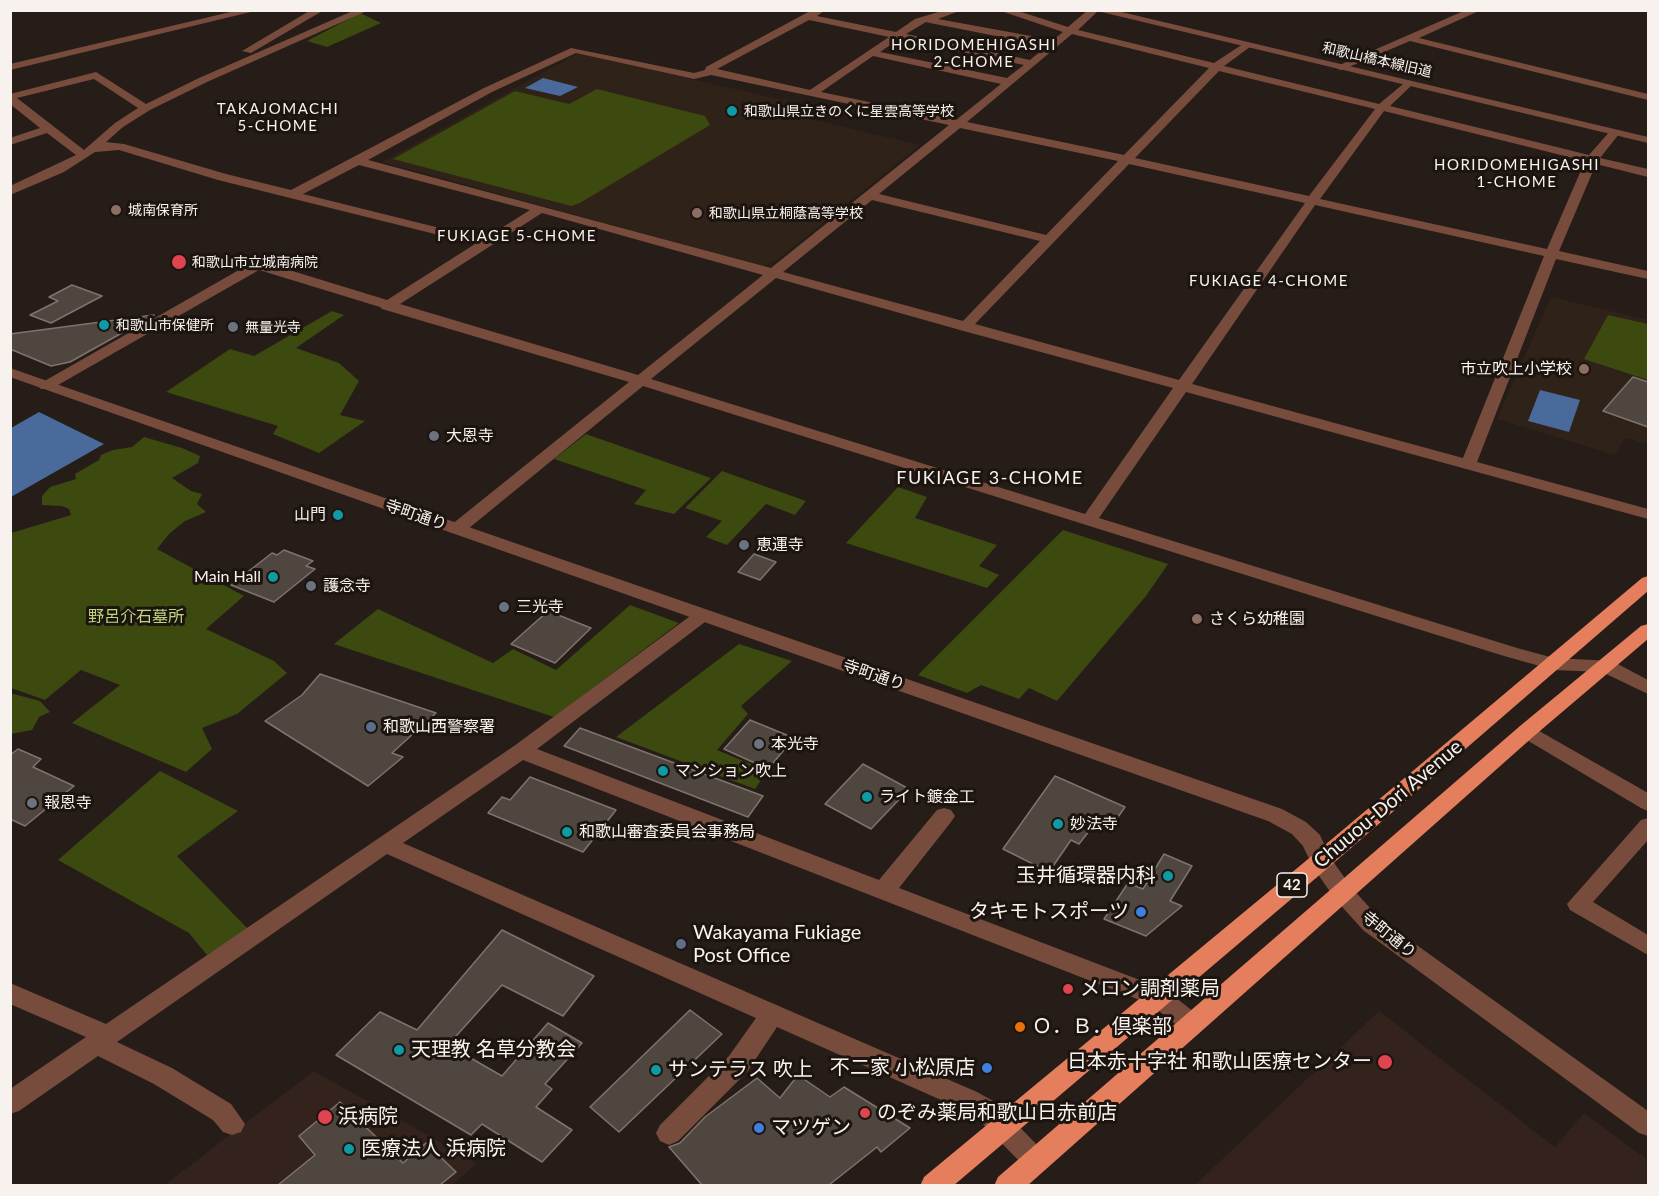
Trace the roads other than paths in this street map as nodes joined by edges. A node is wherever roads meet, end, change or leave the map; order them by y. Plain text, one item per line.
1 (228, 10) edge
2 (254, 10) edge
3 (319, 10) edge
4 (364, 10) edge
5 (957, 10) edge
6 (1003, 10) edge
7 (1096, 10) edge
8 (1476, 10) edge
9 (814, 14) edge
10 (926, 19) junction
11 (1071, 31) junction
12 (899, 36) junction
13 (1408, 38) junction
14 (1055, 44) junction
15 (1246, 45) junction
16 (872, 53) junction
17 (10, 61) edge
18 (1032, 64) junction
19 (1216, 66) junction
20 (10, 67) edge
21 (1340, 67) junction
22 (714, 71) junction
23 (203, 80) junction
24 (1009, 82) junction
25 (1408, 83) junction
26 (812, 93) junction
27 (10, 97) edge
28 (1648, 97) edge
29 (1382, 107) junction
30 (146, 108) junction
31 (957, 124) junction
32 (51, 128) junction
33 (1615, 132) junction
34 (1648, 140) edge
35 (10, 142) edge
36 (89, 152) junction
37 (1125, 159) junction
38 (1592, 159) junction
39 (358, 161) junction
40 (1648, 173) edge
41 (10, 191) edge
42 (292, 194) junction
43 (868, 195) junction
44 (1312, 201) junction
45 (540, 209) junction
46 (1050, 240) junction
47 (486, 243) junction
48 (1551, 254) junction
49 (774, 273) junction
50 (1648, 276) edge
51 (387, 306) junction
52 (965, 327) junction
53 (10, 372) edge
54 (641, 381) junction
55 (46, 386) junction
56 (1184, 387) junction
57 (1468, 465) junction
58 (1648, 514) edge
59 (1088, 521) junction
60 (457, 529) junction
61 (1648, 582) edge
62 (703, 615) junction
63 (1648, 630) edge
64 (1554, 664) junction
65 (1605, 666) junction
66 (1648, 688) edge
67 (1527, 731) junction
68 (521, 752) junction
69 (1648, 803) edge
70 (944, 816) dead end
71 (1648, 826) edge
72 (385, 844) junction
73 (1321, 861) junction
74 (883, 891) junction
75 (1343, 893) junction
76 (1648, 946) edge
77 (10, 993) edge
78 (1158, 997) junction
79 (772, 1014) junction
80 (1191, 1023) junction
81 (102, 1040) junction
82 (10, 1104) edge
83 (232, 1124) dead end
84 (1648, 1125) edge
85 (1002, 1127) junction
86 (669, 1133) dead end
87 (1035, 1160) junction
88 (933, 1185) edge
89 (1007, 1185) edge

1 - 17 street
2 - 20 street
3 - 23 street
4 - 23 street
5 - 10 street
6 - 11 street
7 - 11 street
7 - 15 street, 和歌山橋本線旧道
8 - 13 street
9 - 12 street
9 - 22 street
10 - 12 street
10 - 14 street
11 - 14 street
11 - 19 street
12 - 16 street
12 - 18 street
13 - 21 street
13 - 28 street
14 - 18 street
15 - 19 street
15 - 21 street, 和歌山橋本線旧道
16 - 24 street
16 - 26 street
18 - 24 street
19 - 29 street
19 - 37 street
21 - 25 street, 和歌山橋本線旧道
22 - 26 street
22 - 39 street
23 - 30 street
24 - 31 street
25 - 29 street
25 - 33 street, 和歌山橋本線旧道
26 - 31 street
27 - 30 street
27 - 32 street
29 - 38 street
29 - 44 street
30 - 36 street
31 - 37 street
31 - 43 street
32 - 35 street
32 - 36 street
33 - 34 street, 和歌山橋本線旧道
33 - 38 street
36 - 41 street
36 - 42 street
37 - 44 street
37 - 46 street
38 - 40 street
38 - 48 street
39 - 42 street
39 - 45 street
42 - 47 street
43 - 46 street
43 - 49 street
44 - 48 street
44 - 56 street
45 - 47 street
45 - 49 street
46 - 52 street
47 - 51 street
48 - 50 street
48 - 57 street
49 - 52 street
49 - 54 street
51 - 54 street
51 - 55 street
52 - 56 street
53 - 55 street, 寺町通り
54 - 59 street
54 - 60 street
55 - 60 street, 寺町通り
56 - 57 street
56 - 59 street
57 - 58 street
59 - 64 street
60 - 62 street, 寺町通り
61 - 64 highway, Chuuou-Dori Avenue / 42
62 - 68 street
62 - 73 street, 寺町通り
63 - 65 highway, Chuuou-Dori Avenue / 42
64 - 65 street
64 - 73 highway, Chuuou-Dori Avenue / 42
65 - 66 street
65 - 67 highway, Chuuou-Dori Avenue / 42
67 - 69 street
67 - 75 highway, Chuuou-Dori Avenue / 42
68 - 72 street
68 - 74 street
70 - 74 street
71 - 76 street
72 - 79 street
72 - 81 street
73 - 75 street, 寺町通り
73 - 78 highway, Chuuou-Dori Avenue / 42
74 - 78 street
75 - 80 highway, Chuuou-Dori Avenue / 42
75 - 84 street, 寺町通り
77 - 81 street
78 - 80 street
78 - 85 highway, Chuuou-Dori Avenue / 42
79 - 85 street
79 - 86 street
80 - 87 highway, Chuuou-Dori Avenue / 42
81 - 82 street
81 - 83 street
85 - 87 street
85 - 88 highway, Chuuou-Dori Avenue / 42
87 - 89 highway, Chuuou-Dori Avenue / 42

